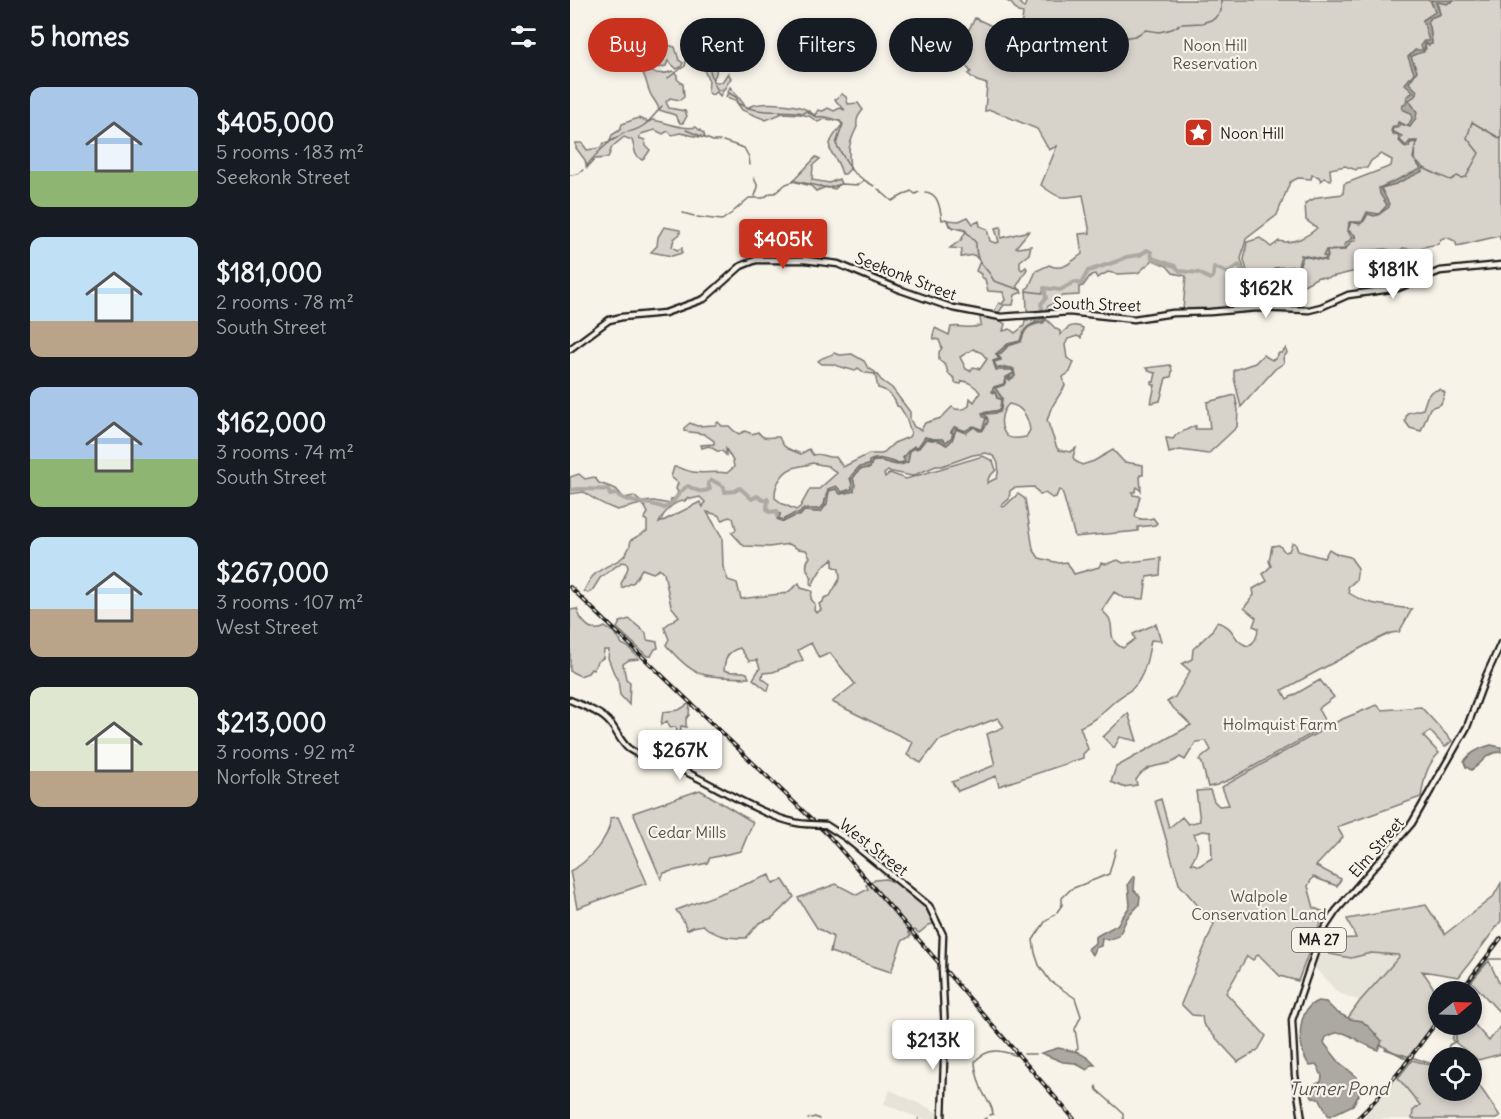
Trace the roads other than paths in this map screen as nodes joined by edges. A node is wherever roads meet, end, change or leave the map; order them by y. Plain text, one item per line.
1 (1501, 265) edge
2 (1008, 317) joint
3 (570, 349) edge
4 (1501, 643) edge
5 (570, 700) edge
6 (942, 1119) edge
7 (1302, 1119) edge

1 - 2 main road, South Street
2 - 3 main road, Seekonk Street
4 - 7 main road, Elm Street / MA 27
5 - 6 main road, West Street, bridge

